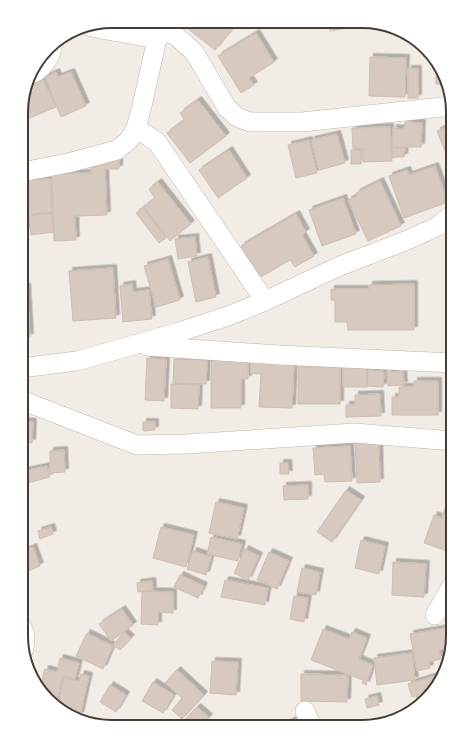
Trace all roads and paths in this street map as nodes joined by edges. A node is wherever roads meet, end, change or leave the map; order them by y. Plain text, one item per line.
1 (101, 29) edge
2 (157, 39) junction
3 (49, 56) edge
4 (39, 70) edge
5 (446, 107) edge
6 (136, 128) junction
7 (28, 171) edge
8 (446, 220) edge
9 (265, 301) junction
10 (132, 345) junction
11 (446, 363) edge
12 (28, 367) edge
13 (28, 403) edge
14 (446, 440) edge
15 (446, 596) edge
16 (435, 615) dead end

1 - 2 street
2 - 5 street
2 - 6 street
3 - 4 street
6 - 7 street
6 - 9 street
8 - 9 street
9 - 10 street
10 - 11 street
10 - 12 street
13 - 14 street
15 - 16 street

